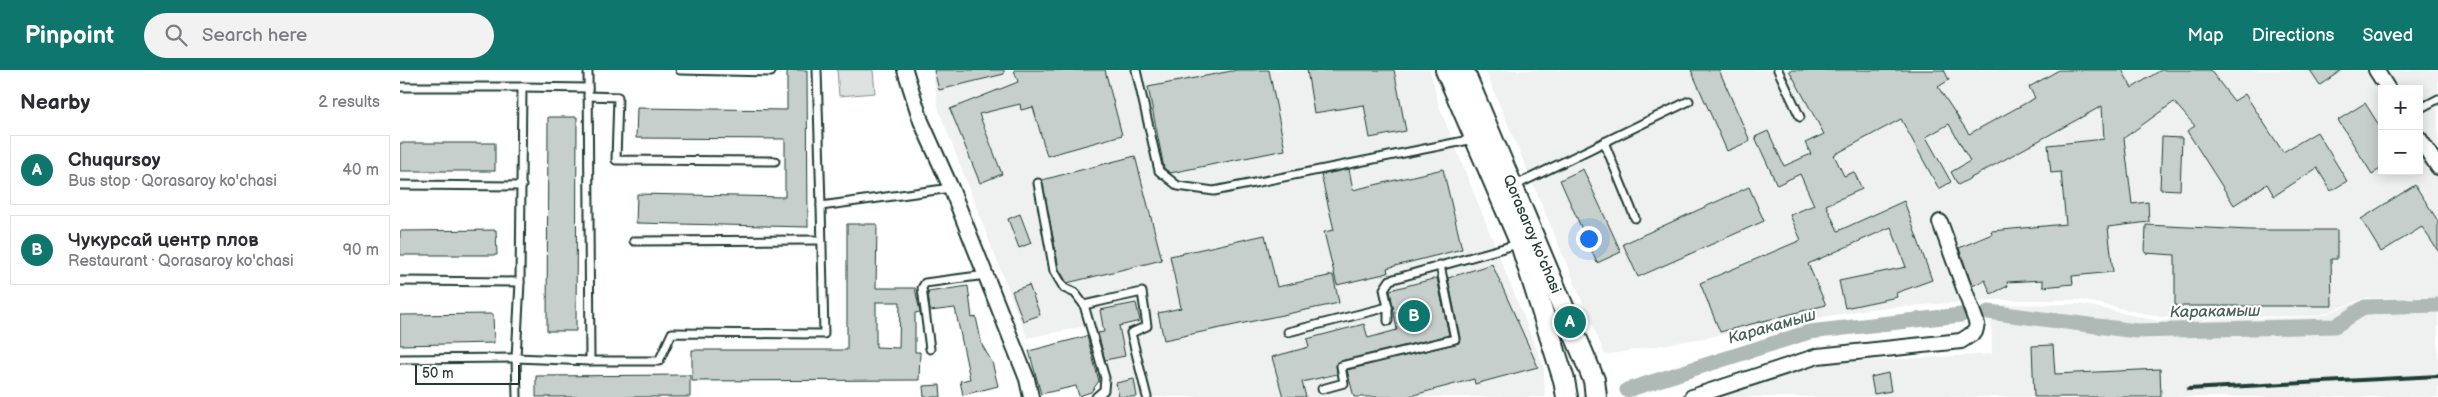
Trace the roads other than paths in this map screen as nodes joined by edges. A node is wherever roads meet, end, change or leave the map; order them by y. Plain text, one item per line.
1 (588, 70) edge
2 (680, 70) edge
3 (817, 70) edge
4 (905, 70) edge
5 (1136, 70) edge
6 (1446, 70) edge
7 (1464, 70) edge
8 (1778, 70) edge
9 (2376, 70) edge
10 (771, 72) dead end
11 (2385, 85) edge
12 (400, 87) edge
13 (522, 87) junction
14 (588, 88) junction
15 (588, 96) junction
16 (2438, 99) edge
17 (1689, 101) dead end
18 (2423, 107) edge
19 (1800, 117) dead end
20 (1483, 136) junction
21 (1604, 142) junction
22 (2423, 144) edge
23 (775, 161) dead end
24 (2438, 167) edge
25 (1038, 182) dead end
26 (400, 185) edge
27 (522, 186) junction
28 (1514, 186) junction
29 (951, 188) junction
30 (821, 206) junction
31 (1635, 218) dead end
32 (1940, 222) dead end
33 (634, 240) dead end
34 (822, 240) junction
35 (1521, 244) junction
36 (1440, 265) junction
37 (986, 275) junction
38 (400, 281) edge
39 (520, 282) junction
40 (1084, 305) junction
41 (1388, 307) junction
42 (1388, 322) dead end
43 (1288, 332) dead end
44 (930, 349) dead end
45 (516, 358) junction
46 (400, 360) edge
47 (590, 361) junction
48 (1322, 389) dead end
49 (1565, 389) edge
50 (1595, 389) edge
51 (1105, 393) edge
52 (517, 397) edge
53 (1031, 397) edge
54 (1096, 397) edge
55 (1148, 397) edge
56 (1692, 397) edge

1 - 14 lane
2 - 10 lane
3 - 30 lane
4 - 29 street
5 - 20 lane
6 - 20 main road, Qorasaroy ko'chasi
7 - 20 main road, Qorasaroy ko'chasi
8 - 19 lane
9 - 11 street
12 - 13 lane
13 - 14 lane
13 - 27 lane
14 - 15 lane
15 - 23 lane
15 - 47 lane
16 - 18 lane
17 - 21 lane
20 - 28 main road, Qorasaroy ko'chasi
20 - 35 main road, Qorasaroy ko'chasi
21 - 28 lane
21 - 31 lane
22 - 24 street
25 - 40 lane
26 - 27 lane
27 - 39 lane
28 - 50 main road, Qorasaroy ko'chasi
29 - 30 lane
29 - 37 street
30 - 34 lane
32 - 56 street
33 - 34 lane
34 - 47 lane
35 - 36 lane
35 - 49 main road, Qorasaroy ko'chasi
36 - 41 lane
36 - 48 lane
37 - 44 lane
37 - 53 street
38 - 39 lane
39 - 45 lane
40 - 51 lane
40 - 55 lane
41 - 42 lane
41 - 43 lane
45 - 46 lane
45 - 47 lane
45 - 52 lane
51 - 54 lane

